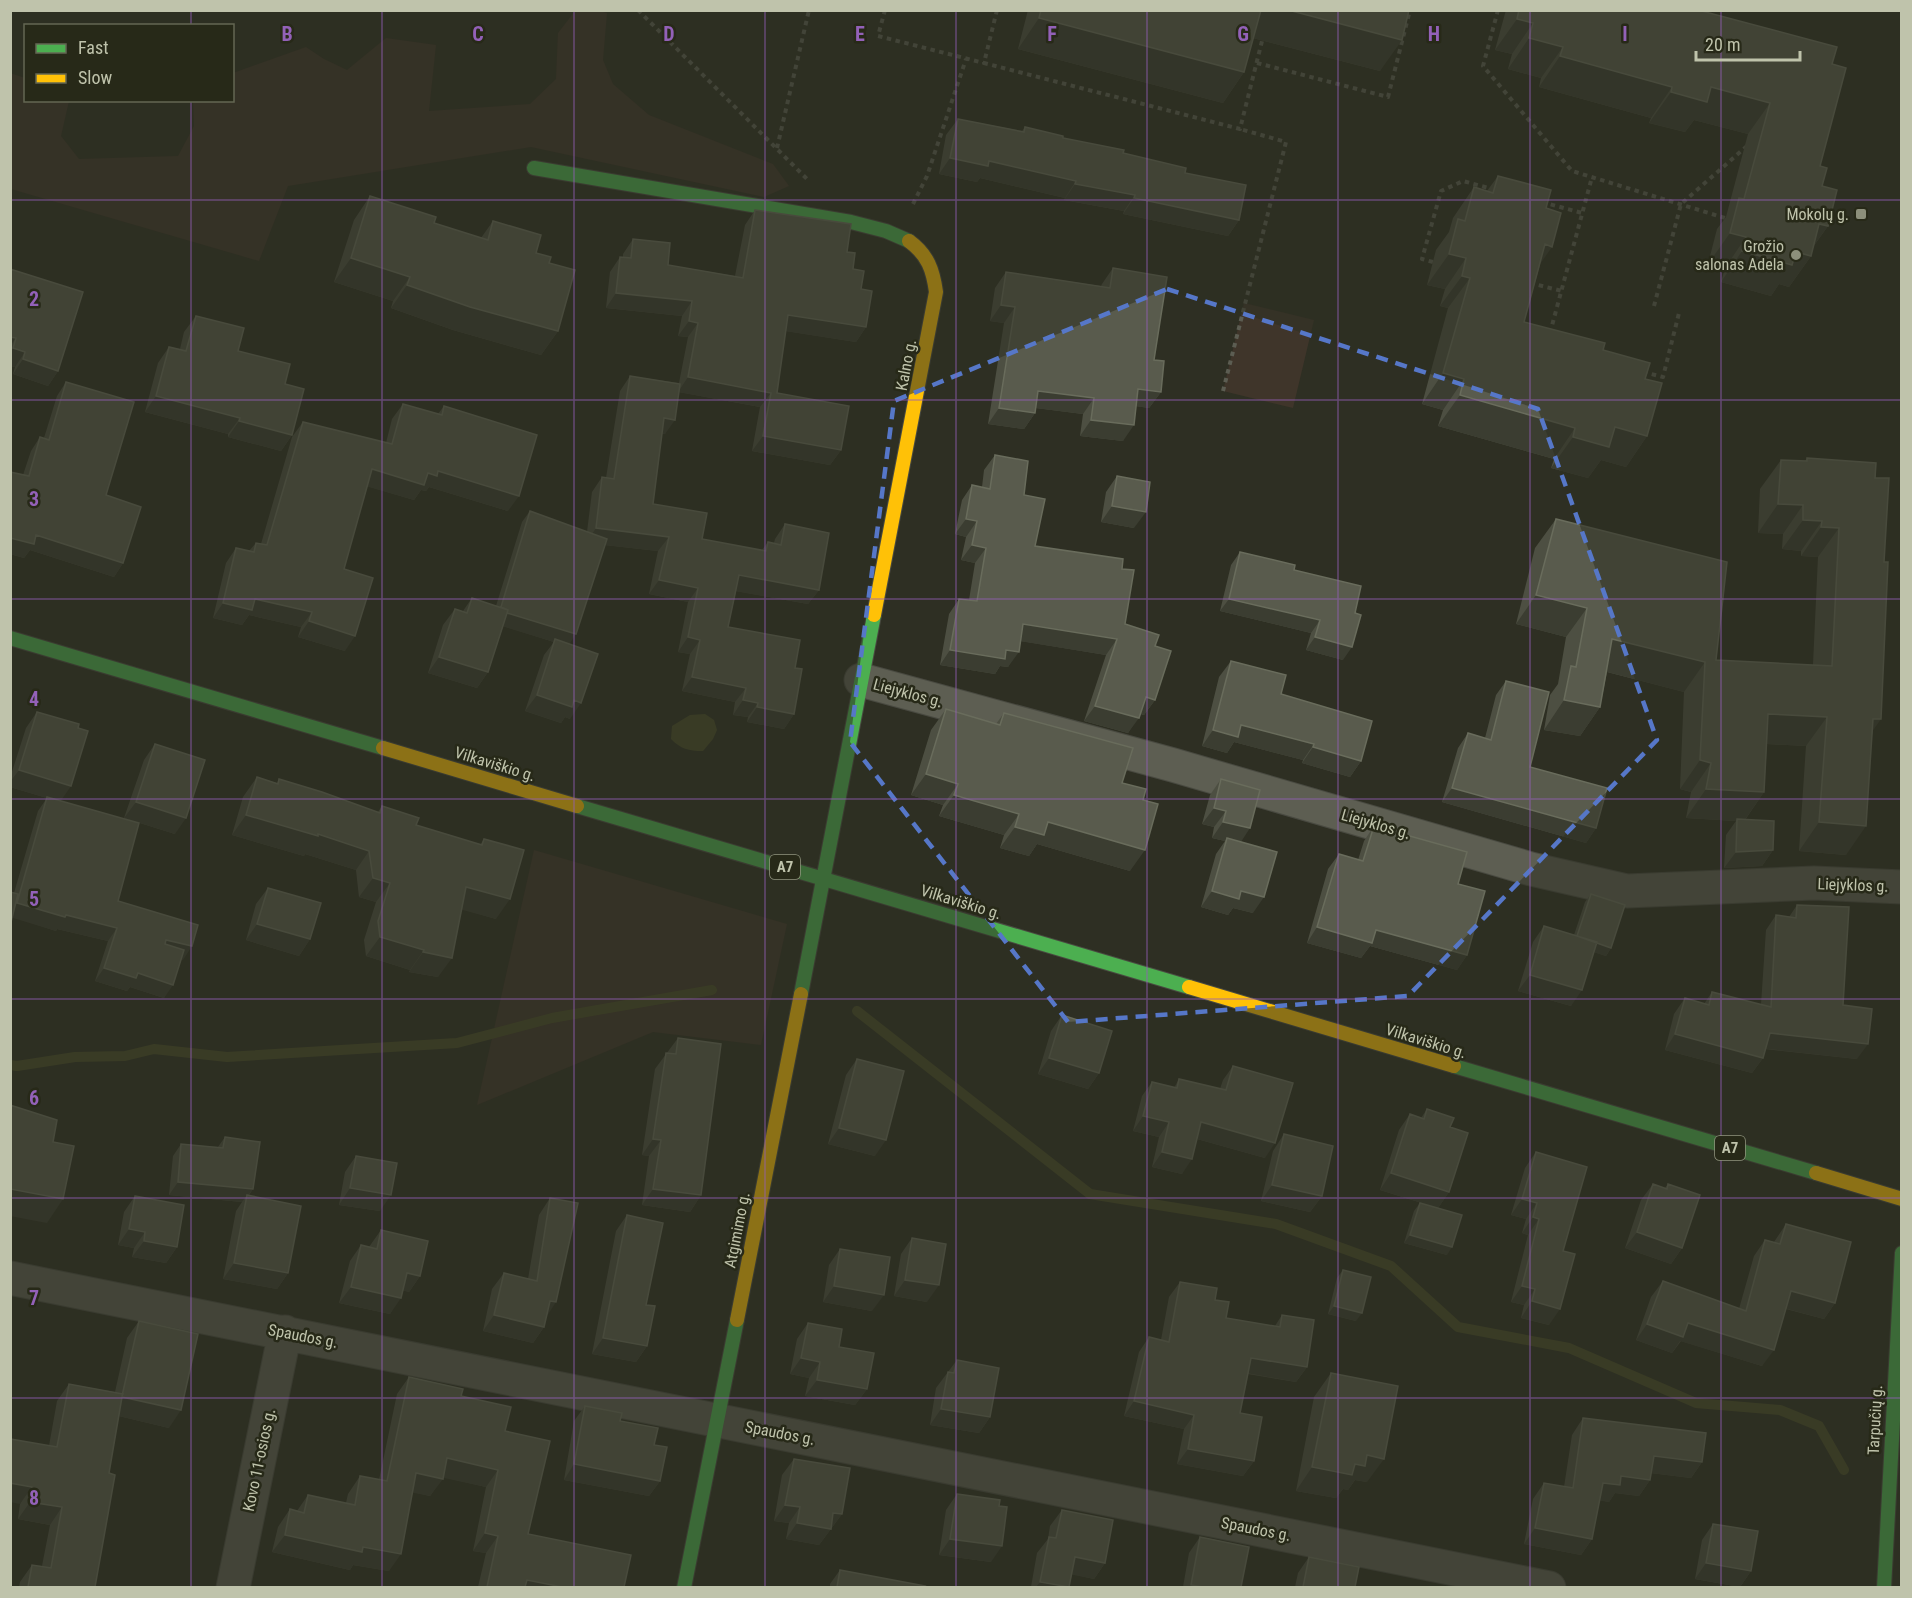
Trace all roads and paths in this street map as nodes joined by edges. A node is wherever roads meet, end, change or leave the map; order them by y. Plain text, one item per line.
1 (638, 10) edge
2 (809, 10) edge
3 (885, 10) edge
4 (997, 10) edge
5 (1410, 10) edge
6 (1498, 10) edge
7 (1264, 31) dead end
8 (966, 58) junction
9 (984, 63) junction
10 (1257, 63) junction
11 (1239, 129) junction
12 (1747, 146) dead end
13 (777, 149) junction
14 (534, 168) dead end
15 (1592, 177) junction
16 (810, 182) dead end
17 (1495, 190) edge
18 (1539, 201) edge
19 (1681, 204) junction
20 (1582, 213) junction
21 (1725, 218) dead end
22 (899, 235) junction
23 (1433, 262) dead end
24 (1522, 281) edge
25 (1562, 291) junction
26 (1654, 306) dead end
27 (1679, 313) dead end
28 (1550, 336) edge
29 (1642, 371) edge
30 (1223, 391) dead end
31 (10, 638) edge
32 (861, 680) junction
33 (824, 879) junction
34 (1902, 887) edge
35 (1902, 1199) edge
36 (1902, 1254) edge
37 (10, 1278) edge
38 (285, 1332) junction
39 (716, 1420) junction
40 (233, 1587) edge
41 (684, 1587) edge
42 (1549, 1587) edge
43 (1884, 1587) edge

1 - 13 path
2 - 13 path
3 - 8 path
4 - 9 path
5 - 10 path
6 - 15 path
7 - 10 path
8 - 9 path
8 - 22 path
9 - 11 path
10 - 11 path
11 - 30 path
12 - 19 path
13 - 16 path
14 - 22 main road, Kalno g.
15 - 19 path
15 - 20 path
17 - 23 path
18 - 20 path
19 - 21 path
19 - 26 path
20 - 25 path
22 - 32 main road, Kalno g.
24 - 25 path
25 - 28 path
27 - 29 path
31 - 33 main road, Vilkaviškio g. / A7
32 - 33 main road, Kalno g.
32 - 34 street, Liejyklos g.
33 - 35 main road, Vilkaviškio g. / A7
33 - 39 main road, Atgimimo g.
36 - 43 main road, Tarpučių g.
37 - 38 street, Spaudos g.
38 - 39 street, Spaudos g.
38 - 40 street, Kovo 11-osios g.
39 - 41 main road, Atgimimo g.
39 - 42 street, Spaudos g.

